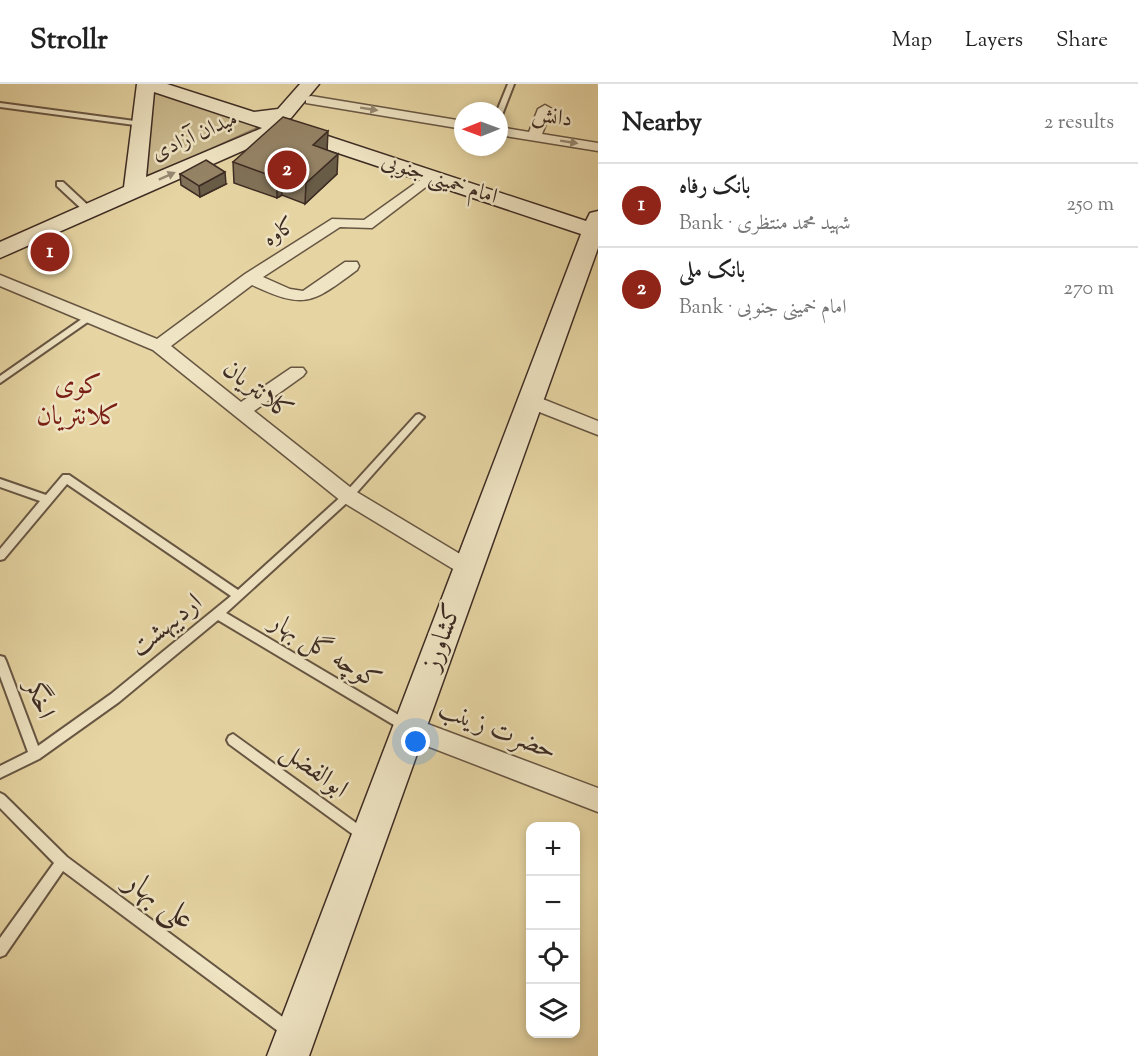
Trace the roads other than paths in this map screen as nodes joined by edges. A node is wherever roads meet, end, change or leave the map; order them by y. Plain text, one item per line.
1 (147, 84) edge
2 (511, 84) edge
3 (315, 89) edge
4 (504, 102) edge
5 (0, 105) edge
6 (545, 108) dead end
7 (251, 118) junction
8 (454, 123) edge
9 (142, 124) junction
10 (280, 127) junction
11 (508, 132) edge
12 (534, 136) junction
13 (598, 147) edge
14 (430, 177) junction
15 (60, 184) dead end
16 (134, 190) junction
17 (89, 211) junction
18 (597, 227) edge
19 (0, 251) edge
20 (351, 267) dead end
21 (251, 278) junction
22 (0, 280) edge
23 (89, 317) junction
24 (159, 346) junction
25 (297, 372) dead end
26 (0, 380) edge
27 (530, 401) junction
28 (241, 411) junction
29 (419, 417) dead end
30 (598, 428) edge
31 (0, 483) edge
32 (348, 496) junction
33 (48, 500) junction
34 (0, 556) edge
35 (468, 569) junction
36 (239, 596) junction
37 (217, 614) junction
38 (0, 662) edge
39 (409, 728) junction
40 (232, 740) dead end
41 (35, 755) junction
42 (0, 772) edge
43 (0, 799) edge
44 (598, 800) edge
45 (368, 839) junction
46 (62, 862) junction
47 (0, 950) edge
48 (292, 1046) edge

1 - 7 main road, میدان آزادی
1 - 9 main road, میدان آزادی
2 - 4 lane
3 - 7 main road
3 -> 8 street
3 - 10 main road
5 - 9 lane
6 - 12 street
7 - 10 main road, میدان آزادی
9 - 16 main road, میدان آزادی
10 - 14 main road, امام خمینی جنوبی
16 -> 10 main road, میدان آزادی
11 - 12 street, دانش
12 -> 13 street, دانش
14 - 18 main road, امام خمینی جنوبی
14 - 21 street, کاوه
15 - 17 lane
16 - 17 main road
17 - 19 main road
18 - 27 main road, کشاورز
20 - 21 street
21 - 24 street, کاوه
22 - 23 street, کلانتریان
23 - 24 street, کلانتریان
23 - 26 lane
24 - 28 street, کلانتریان
25 - 28 street
27 - 30 street
27 - 35 main road, کشاورز
28 - 32 street, کلانتریان
29 - 32 lane, اردیبهشت
31 - 33 lane
32 - 35 street, کلانتریان
32 - 36 lane, اردیبهشت
33 - 34 lane
33 - 36 lane
35 - 39 main road, کشاورز
36 - 37 lane, اردیبهشت
37 - 39 lane, کوچه گل بهار
37 - 41 lane, اردیبهشت
38 - 41 lane, اخگر
39 - 44 street, حضرت زینب
39 - 45 main road, کشاورز
40 - 45 lane, ابوالفضل
41 - 42 lane, اردیبهشت
43 - 46 lane, علی بهار
45 - 48 main road, کشاورز
46 - 47 lane
46 - 48 lane, علی بهار

